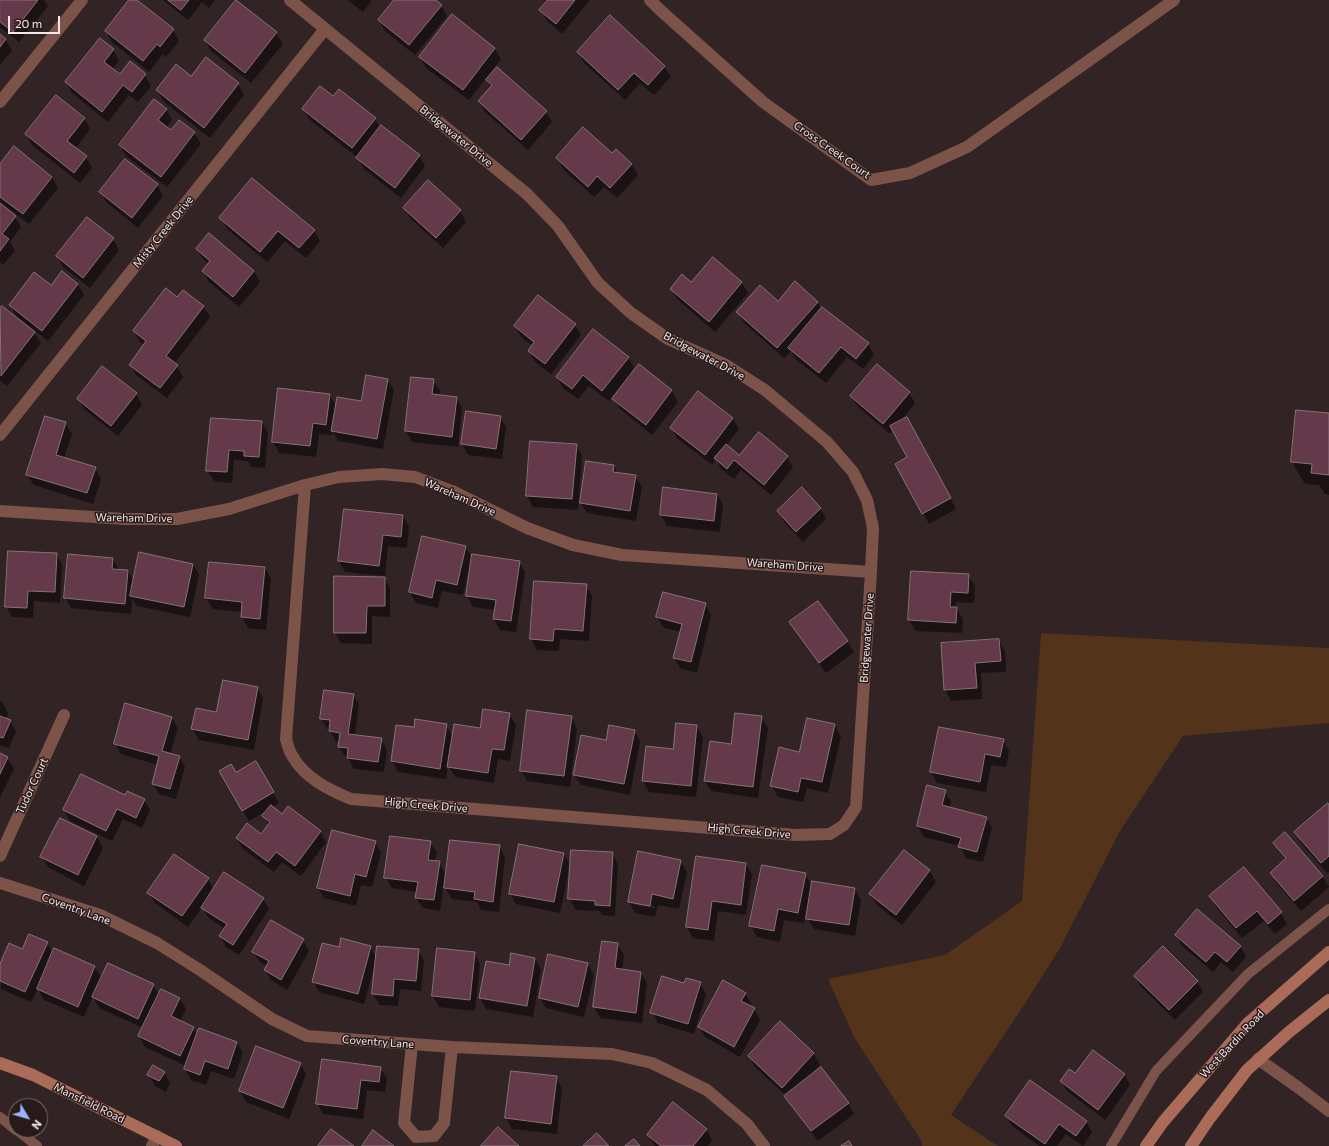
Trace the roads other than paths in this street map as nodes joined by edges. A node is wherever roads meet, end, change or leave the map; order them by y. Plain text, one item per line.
1 (82, 0) edge
2 (290, 0) edge
3 (650, 0) edge
4 (1174, 0) edge
5 (325, 29) junction
6 (0, 102) edge
7 (0, 435) edge
8 (305, 485) junction
9 (0, 511) edge
10 (871, 572) junction
11 (64, 715) dead end
12 (844, 825) joint
13 (0, 856) edge
14 (0, 883) edge
15 (1329, 909) edge
16 (1329, 952) edge
17 (1329, 1000) edge
18 (412, 1044) junction
19 (452, 1047) junction
20 (1258, 1059) junction
21 (0, 1063) edge
22 (1329, 1112) edge
23 (0, 1117) edge
24 (8, 1124) edge
25 (26, 1138) edge
26 (155, 1141) edge
27 (37, 1146) edge
28 (176, 1146) edge
29 (764, 1146) edge
30 (1110, 1146) edge
31 (1146, 1146) edge
32 (1191, 1146) edge

1 - 6 street
2 - 5 street, Bridgewater Drive
3 - 4 street, Cross Creek Court
5 - 7 street, Misty Creek Drive
5 - 10 street, Bridgewater Drive
8 - 9 street, Wareham Drive
8 - 10 street, Wareham Drive
8 - 12 street, High Creek Drive
10 - 12 street, Bridgewater Drive
11 - 13 street, Tudor Court
14 - 18 street, Coventry Lane
15 - 30 lane
16 - 31 main road, West Bardin Road
17 - 20 main road
18 - 19 street, Coventry Lane
18 - 19 street
19 - 29 street, Coventry Lane
20 - 22 street
20 - 32 main road
21 - 26 main road, Mansfield Road
23 - 24 lane
25 - 27 lane
26 - 28 main road, Mansfield Road

